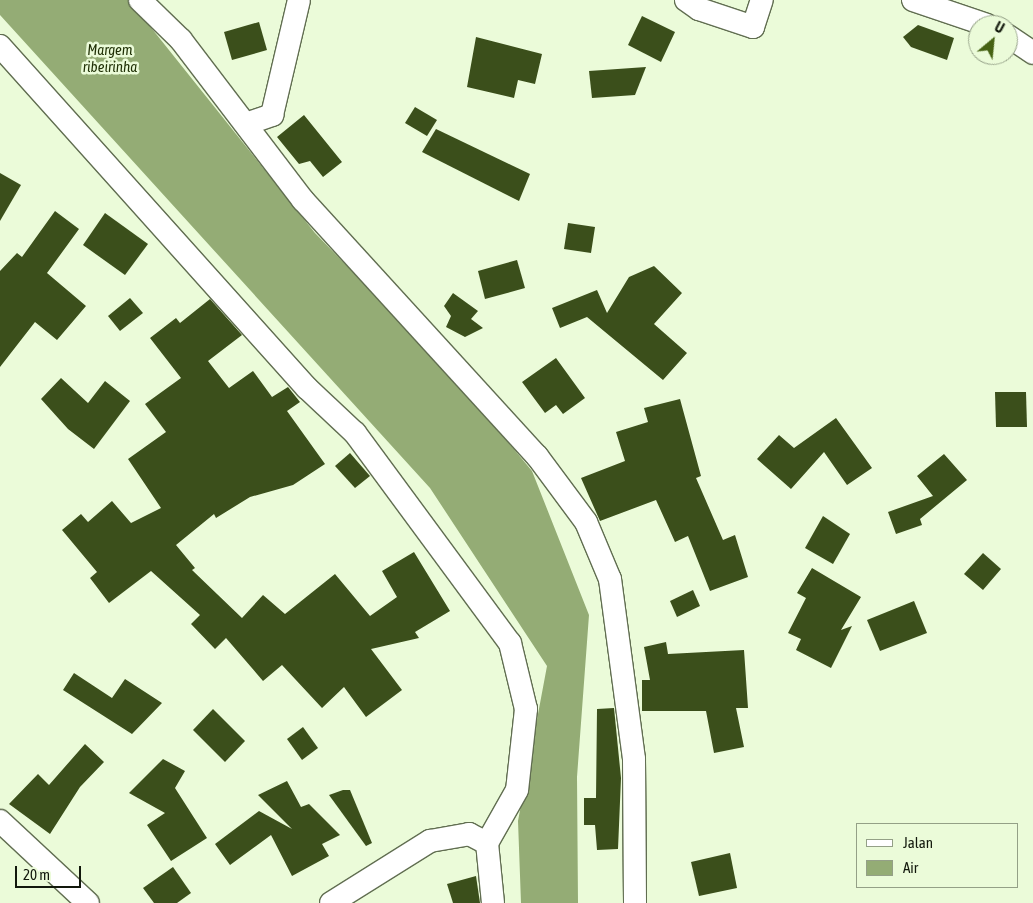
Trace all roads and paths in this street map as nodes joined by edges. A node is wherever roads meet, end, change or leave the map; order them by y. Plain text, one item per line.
1 (140, 0) edge
2 (299, 0) edge
3 (686, 0) edge
4 (762, 0) edge
5 (913, 0) edge
6 (968, 19) edge
7 (1018, 43) edge
8 (0, 46) edge
9 (1033, 53) edge
10 (246, 124) junction
11 (0, 820) edge
12 (487, 843) junction
13 (88, 903) edge
14 (331, 903) edge
15 (493, 903) edge
16 (635, 903) edge

1 - 10 street
2 - 10 street
3 - 4 street
5 - 6 street
7 - 9 street
8 - 12 street
10 - 16 street
11 - 13 street
12 - 14 street
12 - 15 street

